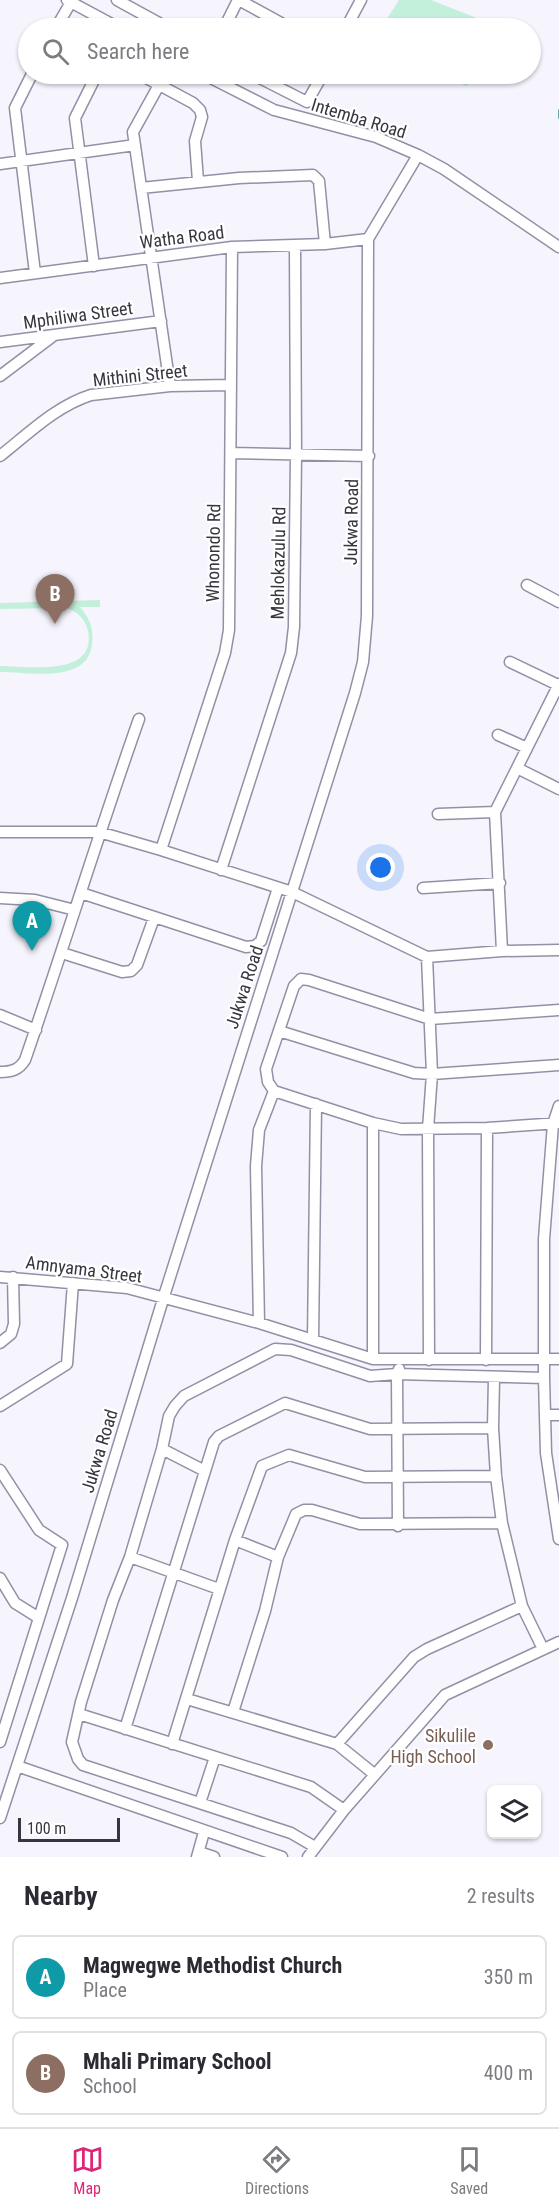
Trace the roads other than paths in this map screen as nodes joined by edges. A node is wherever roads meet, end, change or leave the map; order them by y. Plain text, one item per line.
1 (117, 0) edge
2 (239, 0) edge
3 (69, 1) edge
4 (359, 1) edge
5 (61, 18) edge
6 (100, 18) edge
7 (150, 18) edge
8 (229, 18) edge
9 (272, 18) edge
10 (351, 18) edge
11 (27, 84) edge
12 (92, 84) edge
13 (223, 84) edge
14 (272, 84) edge
15 (317, 84) edge
16 (159, 85) joint
17 (135, 146) junction
18 (78, 154) junction
19 (418, 155) junction
20 (22, 161) junction
21 (0, 164) edge
22 (198, 181) junction
23 (141, 188) junction
24 (368, 239) junction
25 (325, 244) junction
26 (295, 245) junction
27 (232, 247) junction
28 (559, 248) edge
29 (152, 257) junction
30 (94, 266) junction
31 (35, 273) junction
32 (0, 278) edge
33 (161, 321) junction
34 (53, 336) junction
35 (0, 342) edge
36 (0, 376) edge
37 (170, 386) junction
38 (231, 386) junction
39 (231, 453) junction
40 (296, 455) junction
41 (0, 456) edge
42 (369, 456) junction
43 (526, 585) dead end
44 (559, 602) edge
45 (510, 662) dead end
46 (559, 684) edge
47 (139, 719) dead end
48 (498, 735) dead end
49 (527, 748) junction
50 (517, 768) junction
51 (559, 789) edge
52 (495, 812) junction
53 (438, 814) dead end
54 (0, 832) edge
55 (99, 832) junction
56 (161, 850) junction
57 (221, 870) junction
58 (500, 883) junction
59 (278, 888) junction
60 (423, 888) dead end
61 (292, 892) junction
62 (81, 893) junction
63 (0, 898) edge
64 (0, 908) edge
65 (75, 910) junction
66 (154, 918) junction
67 (559, 950) edge
68 (502, 951) junction
69 (62, 953) junction
70 (427, 957) junction
71 (559, 1010) edge
72 (0, 1015) edge
73 (430, 1019) junction
74 (36, 1030) junction
75 (279, 1031) junction
76 (559, 1065) edge
77 (0, 1072) edge
78 (432, 1074) junction
79 (274, 1091) junction
80 (316, 1104) junction
81 (559, 1106) edge
82 (373, 1123) junction
83 (556, 1123) edge
84 (487, 1128) junction
85 (428, 1129) junction
86 (0, 1277) edge
87 (13, 1277) junction
88 (73, 1283) junction
89 (164, 1296) junction
90 (259, 1323) junction
91 (314, 1341) junction
92 (0, 1343) edge
93 (373, 1359) junction
94 (429, 1359) junction
95 (545, 1359) junction
96 (559, 1359) edge
97 (402, 1360) junction
98 (486, 1360) junction
99 (397, 1374) junction
100 (494, 1377) junction
101 (544, 1378) junction
102 (0, 1406) edge
103 (545, 1415) junction
104 (559, 1415) edge
105 (397, 1428) junction
106 (493, 1428) junction
107 (162, 1449) junction
108 (0, 1470) edge
109 (205, 1471) junction
110 (496, 1476) junction
111 (397, 1477) junction
112 (502, 1523) junction
113 (398, 1526) junction
114 (559, 1539) edge
115 (235, 1540) junction
116 (130, 1557) junction
117 (278, 1557) junction
118 (174, 1573) junction
119 (0, 1578) edge
120 (219, 1589) junction
121 (522, 1606) junction
122 (39, 1618) junction
123 (559, 1642) edge
124 (543, 1649) junction
125 (187, 1699) junction
126 (233, 1712) junction
127 (4, 1713) edge
128 (79, 1714) junction
129 (125, 1729) junction
130 (0, 1742) edge
131 (172, 1744) junction
132 (337, 1744) junction
133 (215, 1757) junction
134 (17, 1766) junction
135 (374, 1774) junction
136 (200, 1803) junction
137 (344, 1810) junction
138 (0, 1818) edge
139 (204, 1832) junction
140 (315, 1847) junction
141 (268, 1854) edge
142 (198, 1855) edge
143 (214, 1857) edge
144 (282, 1857) edge
145 (308, 1857) edge

1 - 7 street
2 - 8 street
2 - 9 street
3 - 5 street
3 - 6 street
4 - 10 street
11 - 20 street
12 - 18 street
13 - 19 street, Intemba Road
14 - 15 street
16 - 17 street
16 - 22 street
17 - 18 street
17 - 23 street
18 - 20 street
18 - 30 street
19 - 24 street
19 - 28 street, Intemba Road
20 - 21 street
20 - 31 street
22 - 23 street
22 - 25 street
23 - 29 street
24 - 25 street, Watha Road
24 - 42 street, Jukwa Road
25 - 26 street, Watha Road
26 - 27 street, Watha Road
26 - 40 street, Mehlokazulu Rd
27 - 29 street, Watha Road
27 - 38 street, Whonondo Rd
29 - 30 street, Watha Road
29 - 33 street
30 - 31 street, Watha Road
31 - 32 street, Watha Road
33 - 34 street, Mphiliwa Street
33 - 37 street
34 - 35 street, Mphiliwa Street
34 - 36 street
37 - 38 street, Mithini Street
37 - 41 street, Mithini Street
38 - 39 street, Whonondo Rd
39 - 40 street
39 - 56 street, Whonondo Rd
40 - 42 street
40 - 57 street, Mehlokazulu Rd
42 - 61 street, Jukwa Road
43 - 44 street
45 - 46 street
46 - 49 street
47 - 55 street
48 - 49 street
49 - 50 street
50 - 51 street
50 - 52 street
52 - 53 street
52 - 58 street
54 - 55 street
55 - 56 street
55 - 62 street
56 - 57 street
57 - 59 street
58 - 60 street
58 - 68 street
59 - 61 street
59 - 66 street
61 - 70 street
61 - 89 street, Jukwa Road
62 - 65 street
62 - 66 street
63 - 64 street
63 - 65 street
65 - 69 street
66 - 69 street
67 - 68 street
68 - 70 street
69 - 74 street
70 - 73 street
71 - 73 street
72 - 74 street
73 - 75 street
73 - 78 street
74 - 77 street
75 - 78 street
75 - 79 street
76 - 78 street
78 - 85 street
79 - 80 street
79 - 90 street
80 - 82 street
80 - 91 street
81 - 83 street
82 - 85 street
82 - 93 street
83 - 84 street
83 - 95 street
84 - 85 street
84 - 98 street
85 - 94 street
86 - 87 street, Amnyama Street
87 - 88 street, Amnyama Street
87 - 92 street
88 - 89 street, Amnyama Street
88 - 102 street
89 - 90 street, Amnyama Street
89 - 134 street, Jukwa Road
90 - 91 street, Amnyama Street
91 - 93 street, Amnyama Street
93 - 97 street, Amnyama Street
94 - 97 street, Amnyama Street
94 - 98 street, Amnyama Street
95 - 96 street, Amnyama Street
95 - 98 street, Amnyama Street
95 - 101 street
97 - 99 street
99 - 100 street
99 - 105 street
99 - 107 street
100 - 101 street
100 - 106 street
101 - 103 street
103 - 104 street
103 - 114 street
105 - 106 street
105 - 109 street
105 - 111 street
106 - 110 street
107 - 109 street
107 - 116 street
108 - 122 street
109 - 118 street
110 - 111 street
110 - 112 street
111 - 113 street
111 - 115 street
112 - 113 street
112 - 121 street
113 - 117 street
115 - 117 street
115 - 120 street
116 - 118 street
116 - 128 street
117 - 126 street
118 - 120 street
118 - 129 street
119 - 122 street
120 - 125 street
121 - 124 street
121 - 132 street
122 - 127 street
123 - 124 street
124 - 135 street
125 - 126 street
125 - 131 street
126 - 132 street
127 - 130 street
128 - 129 street
128 - 136 street
129 - 131 street
131 - 133 street
132 - 135 street
133 - 136 street
133 - 137 street
134 - 138 street, Jukwa Road
134 - 139 street
135 - 137 street
136 - 140 street
137 - 140 street
139 - 141 street
139 - 142 street
140 - 145 street
141 - 144 street
142 - 143 street

